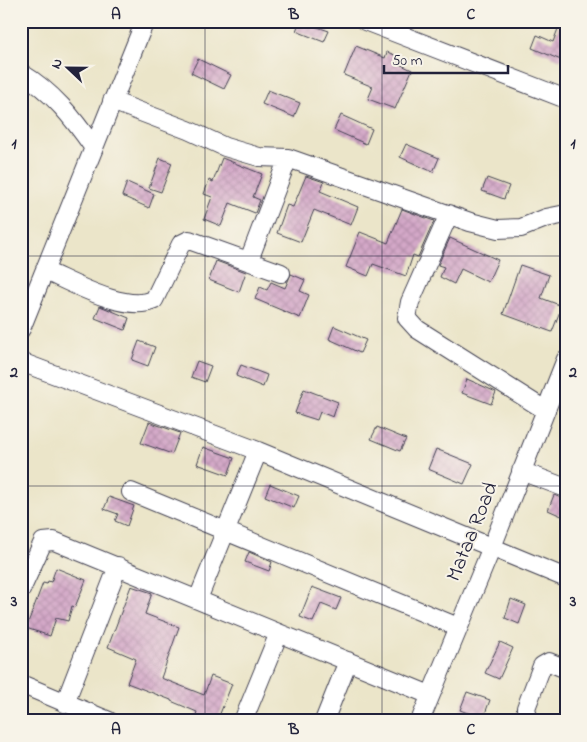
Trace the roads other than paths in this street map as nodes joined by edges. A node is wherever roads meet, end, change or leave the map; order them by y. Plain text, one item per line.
1 (145, 21) edge
2 (365, 21) edge
3 (21, 74) edge
4 (566, 99) edge
5 (112, 101) junction
6 (94, 148) junction
7 (288, 158) junction
8 (449, 214) junction
9 (566, 214) edge
10 (249, 260) junction
11 (45, 271) junction
12 (281, 273) dead end
13 (21, 329) edge
14 (566, 359) edge
15 (21, 362) edge
16 (545, 410) junction
17 (258, 452) junction
18 (521, 471) junction
19 (566, 488) edge
20 (130, 492) dead end
21 (226, 532) junction
22 (492, 548) junction
23 (118, 566) junction
24 (566, 578) edge
25 (21, 590) edge
26 (198, 599) junction
27 (458, 628) junction
28 (279, 632) junction
29 (348, 661) junction
30 (566, 669) edge
31 (21, 684) edge
32 (430, 695) junction
33 (65, 702) junction
34 (108, 721) edge
35 (243, 721) edge
36 (324, 721) edge
37 (420, 721) edge
38 (529, 721) edge

1 - 5 street
2 - 4 street
3 - 6 street
5 - 6 street
5 - 7 street
6 - 11 street
7 - 8 street
7 - 10 street
8 - 9 street
8 - 16 street
10 - 11 street
10 - 12 street
11 - 13 street
14 - 16 street, Mataa Road
15 - 17 street
16 - 18 street, Mataa Road
17 - 21 street
17 - 22 street
18 - 19 street
18 - 22 street, Mataa Road
20 - 21 street
21 - 26 street
21 - 27 street
22 - 24 street
22 - 27 street, Mataa Road
23 - 25 street
23 - 26 street
23 - 33 street
26 - 28 street
27 - 32 street, Mataa Road
28 - 29 street
28 - 35 street
29 - 32 street
29 - 36 street
30 - 38 street
31 - 33 street
32 - 37 street, Mataa Road
33 - 34 street

